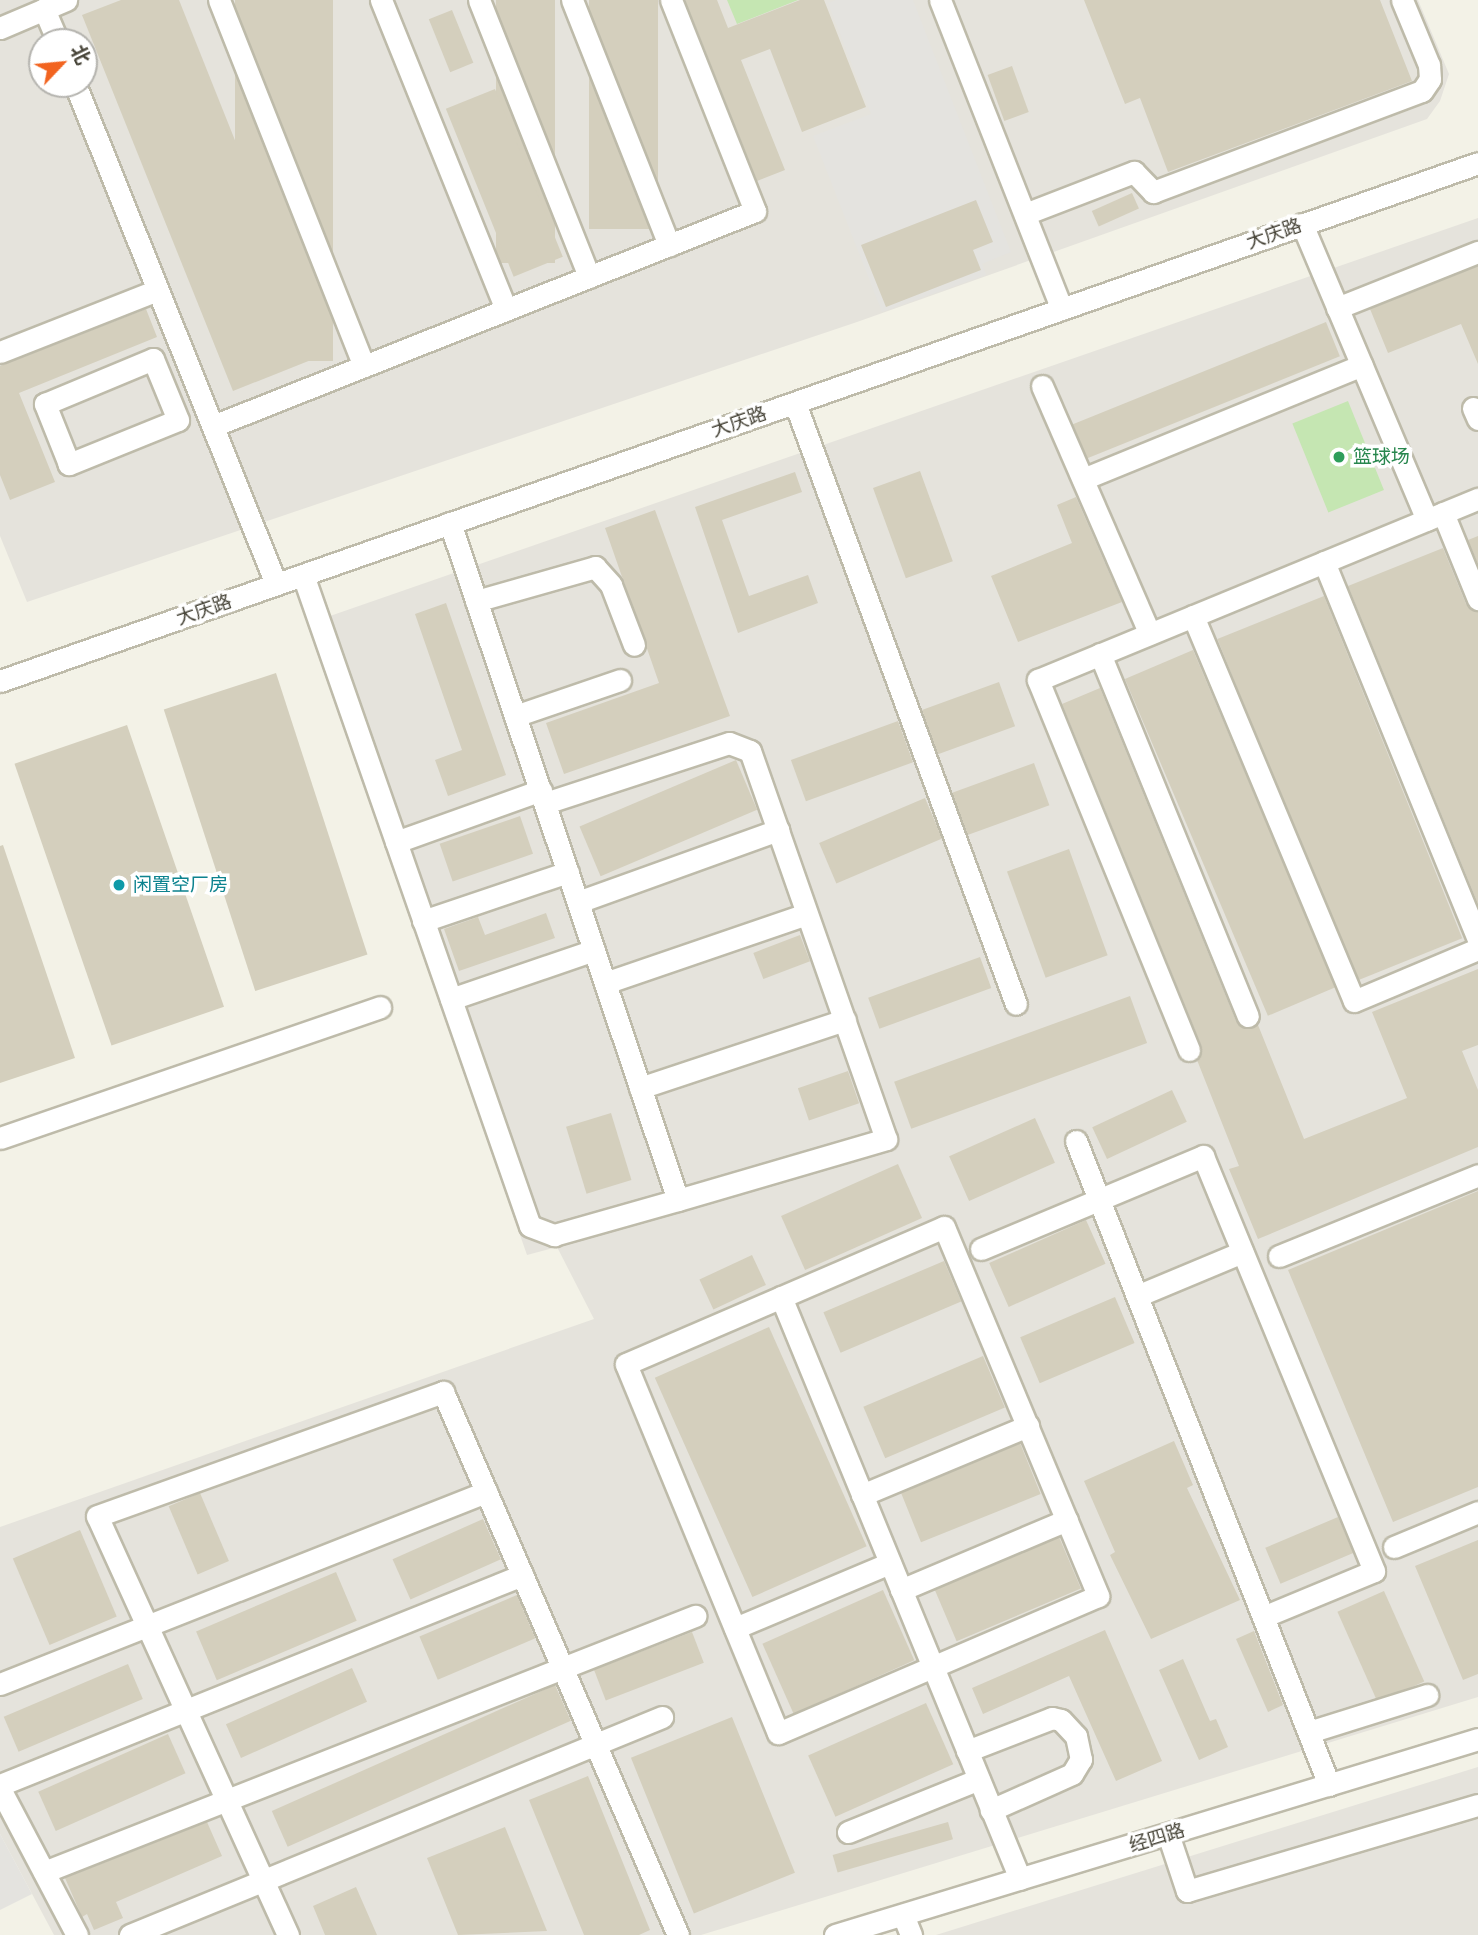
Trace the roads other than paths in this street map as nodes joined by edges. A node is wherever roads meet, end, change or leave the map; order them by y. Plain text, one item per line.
1 (66, 0) edge
2 (219, 0) edge
3 (381, 0) edge
4 (479, 0) edge
5 (572, 0) edge
6 (671, 0) edge
7 (940, 0) edge
8 (1402, 0) edge
9 (44, 9) junction
10 (0, 27) edge
11 (52, 28) edge
12 (81, 98) edge
13 (1478, 163) edge
14 (1025, 214) junction
15 (1302, 224) junction
16 (669, 245) junction
17 (1478, 252) edge
18 (590, 277) junction
19 (158, 290) junction
20 (1338, 308) junction
21 (1062, 309) junction
22 (506, 310) junction
23 (0, 352) edge
24 (1362, 365) junction
25 (364, 366) junction
26 (192, 375) junction
27 (1042, 386) dead end
28 (164, 387) junction
29 (795, 402) junction
30 (213, 426) junction
31 (1083, 479) junction
32 (1478, 499) edge
33 (1435, 516) junction
34 (450, 523) junction
35 (1324, 562) junction
36 (303, 575) junction
37 (276, 584) junction
38 (1478, 599) edge
39 (476, 601) junction
40 (1193, 616) junction
41 (1150, 634) junction
42 (634, 645) dead end
43 (1100, 654) junction
44 (620, 680) dead end
45 (0, 681) edge
46 (515, 716) junction
47 (543, 797) junction
48 (778, 830) junction
49 (396, 842) junction
50 (568, 872) junction
51 (578, 902) junction
52 (807, 914) junction
53 (423, 921) junction
54 (1478, 939) edge
55 (1478, 949) edge
56 (594, 950) junction
57 (606, 983) junction
58 (451, 999) junction
59 (1016, 1004) dead end
60 (380, 1007) dead end
61 (1248, 1016) dead end
62 (845, 1020) junction
63 (1189, 1050) dead end
64 (640, 1087) junction
65 (0, 1138) edge
66 (1076, 1141) dead end
67 (1478, 1175) edge
68 (678, 1200) junction
69 (1099, 1200) junction
70 (981, 1249) dead end
71 (1242, 1252) junction
72 (1279, 1256) dead end
73 (1137, 1296) junction
74 (781, 1297) junction
75 (1028, 1426) junction
76 (486, 1492) junction
77 (862, 1495) junction
78 (1478, 1512) edge
79 (1067, 1520) junction
80 (1394, 1547) dead end
81 (890, 1563) junction
82 (522, 1575) junction
83 (901, 1590) junction
84 (695, 1616) dead end
85 (1264, 1617) junction
86 (147, 1626) junction
87 (735, 1628) junction
88 (933, 1667) junction
89 (562, 1668) junction
90 (0, 1684) edge
91 (1427, 1695) dead end
92 (185, 1710) junction
93 (662, 1717) dead end
94 (1309, 1732) junction
95 (1478, 1739) edge
96 (595, 1744) junction
97 (967, 1751) junction
98 (979, 1779) junction
99 (1329, 1785) junction
100 (0, 1787) edge
101 (226, 1800) junction
102 (1478, 1805) edge
103 (991, 1810) junction
104 (848, 1832) dead end
105 (1168, 1834) junction
106 (44, 1872) junction
107 (1020, 1879) junction
108 (263, 1881) junction
109 (902, 1914) junction
110 (77, 1935) edge
111 (130, 1935) edge
112 (288, 1935) edge
113 (678, 1935) edge
114 (835, 1935) edge
115 (911, 1935) edge

1 - 9 street
2 - 25 street
3 - 22 street
4 - 18 street
5 - 16 street
6 - 16 street
7 - 14 street
8 - 14 street
9 - 10 street
9 - 11 street
12 - 19 street
13 - 15 street, 大庆路
14 - 21 street
15 - 20 street
15 - 21 street, 大庆路
16 - 18 street
17 - 20 street
18 - 22 street
19 - 23 street
19 - 26 street
20 - 24 street
21 - 29 street, 大庆路
22 - 25 street
24 - 31 street
24 - 33 street
25 - 30 street
26 - 28 street
26 - 30 street
27 - 31 street
28 - 28 street
29 - 34 street, 大庆路
29 - 59 street
30 - 37 street
31 - 41 street
32 - 33 street
33 - 35 street
33 - 38 street
34 - 36 street, 大庆路
34 - 39 street
35 - 40 street
35 - 54 street
36 - 37 street, 大庆路
36 - 49 street
37 - 45 street, 大庆路
39 - 42 street
39 - 46 street
40 - 41 street
40 - 55 street
41 - 43 street
43 - 61 street
43 - 63 street
44 - 46 street
46 - 47 street
47 - 48 street
47 - 49 street
47 - 50 street
48 - 51 street
48 - 52 street
49 - 53 street
50 - 51 street
50 - 53 street
51 - 56 street
52 - 57 street
52 - 62 street
53 - 58 street
56 - 57 street
56 - 58 street
57 - 64 street
58 - 68 street
60 - 65 street
62 - 64 street
62 - 68 street
64 - 68 street
66 - 69 street
67 - 72 street
69 - 70 street
69 - 71 street
69 - 73 street
71 - 73 street
71 - 85 street
73 - 85 street
74 - 75 street
74 - 77 street
74 - 87 street
75 - 77 street
75 - 79 street
76 - 82 street
76 - 86 street
76 - 86 street
77 - 81 street
78 - 80 street
79 - 83 street
79 - 88 street
81 - 83 street
81 - 87 street
82 - 89 street
82 - 92 street
83 - 88 street
84 - 89 street
85 - 94 street
86 - 90 street
86 - 92 street
87 - 88 street
88 - 97 street
89 - 96 street
89 - 101 street
91 - 94 street
92 - 100 street
92 - 101 street
93 - 96 street
94 - 99 street
95 - 99 street, 经四路
96 - 108 street
96 - 113 street
97 - 98 street
97 - 103 street
98 - 103 street
98 - 104 street
99 - 105 street, 经四路
100 - 106 street
101 - 106 street
101 - 108 street
102 - 105 street
103 - 107 street
105 - 107 street, 经四路
106 - 110 street
107 - 109 street, 经四路
108 - 111 street
108 - 112 street
109 - 114 street, 经四路
109 - 115 street

